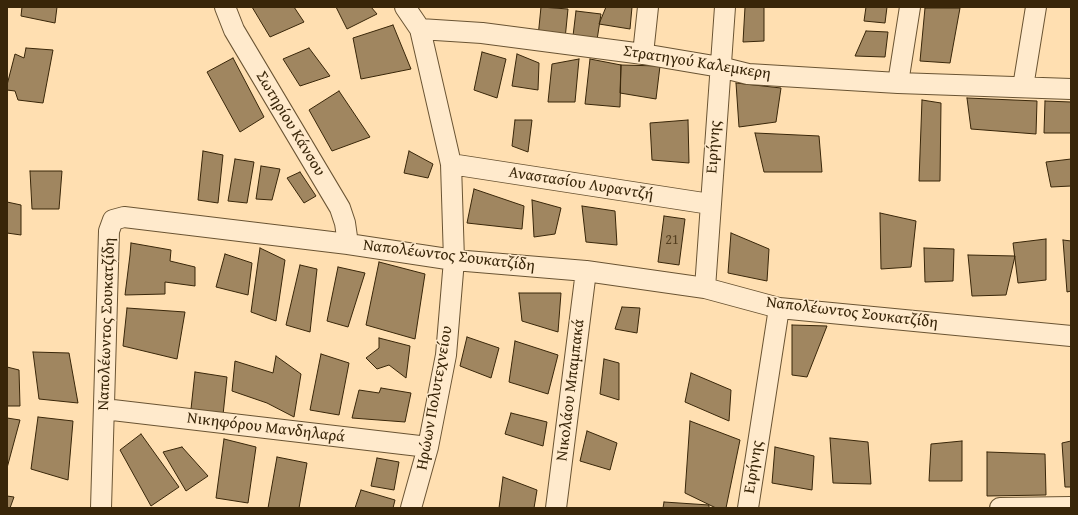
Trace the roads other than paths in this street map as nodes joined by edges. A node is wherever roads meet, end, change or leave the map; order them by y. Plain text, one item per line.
1 (225, 7) edge
2 (405, 7) edge
3 (648, 7) edge
4 (725, 7) edge
5 (910, 7) edge
6 (1036, 7) edge
7 (420, 29) junction
8 (643, 54) junction
9 (720, 67) junction
10 (898, 83) junction
11 (1023, 87) junction
12 (1071, 89) edge
13 (451, 164) junction
14 (710, 204) junction
15 (348, 244) junction
16 (454, 260) junction
17 (586, 271) junction
18 (705, 288) junction
19 (779, 308) junction
20 (1071, 336) edge
21 (104, 409) junction
22 (428, 447) junction
23 (1071, 507) edge
24 (101, 508) edge
25 (411, 508) edge
26 (556, 508) edge
27 (748, 508) edge
28 (1000, 508) edge
29 (1003, 508) edge

1 - 15 street, Σωτηρίου Κάνσου
2 - 7 street, Ηρώων Πολυτεχνείου
3 - 8 street
4 - 9 street, Ειρήνης
5 - 10 street
6 - 11 street
7 - 8 street, Στρατηγού Καλεμκερη
7 - 13 street, Ηρώων Πολυτεχνείου
8 - 9 street, Στρατηγού Καλεμκερη
9 - 10 street, Στρατηγού Καλεμκερη
9 - 14 street, Ειρήνης
10 - 11 street, Στρατηγού Καλεμκερη
11 - 12 street, Στρατηγού Καλεμκερη
13 - 14 street, Αναστασίου Λυραντζή
13 - 16 street, Ηρώων Πολυτεχνείου
14 - 18 street, Ειρήνης
15 - 16 street, Ναπολέωντος Σουκατζίδη
15 - 21 street, Ναπολέωντος Σουκατζίδη
16 - 17 street, Ναπολέωντος Σουκατζίδη
16 - 22 street, Ηρώων Πολυτεχνείου
17 - 18 street, Ναπολέωντος Σουκατζίδη
17 - 26 street, Νικολάου Μπαμπακά
18 - 19 street, Ναπολέωντος Σουκατζίδη
19 - 20 street, Ναπολέωντος Σουκατζίδη
19 - 27 street, Ειρήνης
21 - 22 street, Νικηφόρου Μανδηλαρά
21 - 24 street, Ναπολέωντος Σουκατζίδη
22 - 25 street, Ηρώων Πολυτεχνείου
23 - 29 street
28 - 29 street

